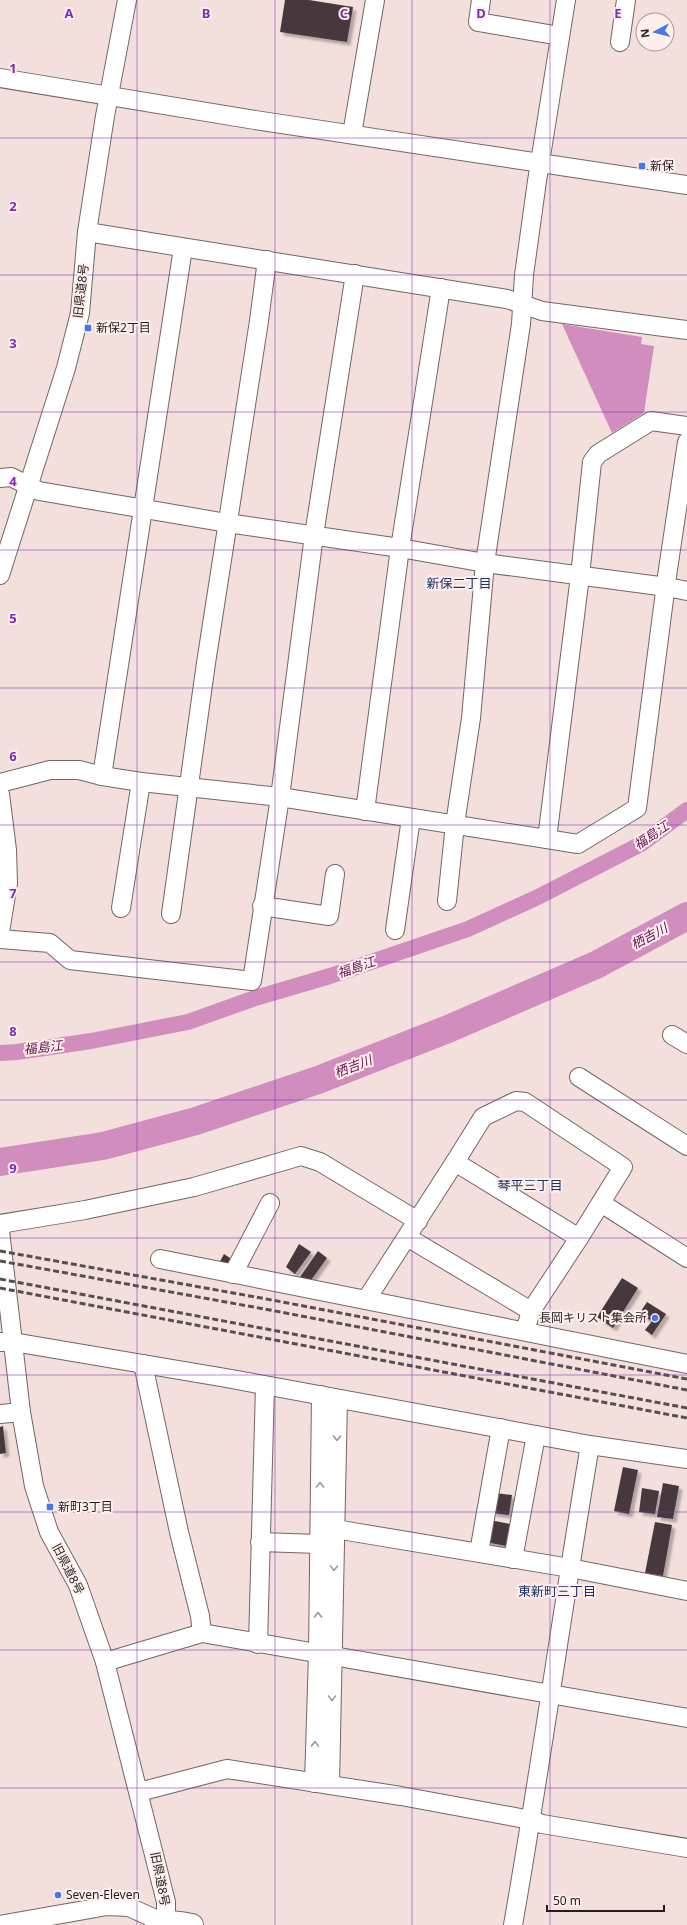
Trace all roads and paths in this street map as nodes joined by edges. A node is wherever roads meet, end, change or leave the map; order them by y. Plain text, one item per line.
1 (127, 0) edge
2 (375, 0) edge
3 (481, 0) edge
4 (566, 0) edge
5 (626, 0) edge
6 (560, 36) junction
7 (620, 42) dead end
8 (0, 78) edge
9 (108, 96) junction
10 (352, 134) junction
11 (540, 163) junction
12 (687, 185) edge
13 (87, 232) junction
14 (183, 248) junction
15 (267, 260) junction
16 (355, 274) junction
17 (441, 288) junction
18 (523, 304) junction
19 (687, 330) edge
20 (687, 426) edge
21 (687, 442) edge
22 (0, 478) edge
23 (27, 487) junction
24 (143, 509) junction
25 (227, 523) junction
26 (314, 535) junction
27 (400, 548) junction
28 (485, 563) junction
29 (0, 575) edge
30 (580, 576) junction
31 (666, 586) junction
32 (687, 591) edge
33 (102, 776) junction
34 (141, 782) junction
35 (0, 783) edge
36 (188, 787) junction
37 (0, 794) edge
38 (280, 797) junction
39 (365, 810) junction
40 (411, 818) junction
41 (455, 824) junction
42 (547, 839) junction
43 (334, 874) dead end
44 (447, 901) dead end
45 (262, 906) junction
46 (121, 908) dead end
47 (171, 914) dead end
48 (395, 930) dead end
49 (0, 932) edge
50 (0, 939) edge
51 (579, 1077) dead end
52 (687, 1146) edge
53 (455, 1162) junction
54 (601, 1203) junction
55 (270, 1204) dead end
56 (418, 1221) junction
57 (0, 1224) edge
58 (0, 1231) edge
59 (407, 1237) junction
60 (579, 1238) junction
61 (687, 1258) edge
62 (160, 1259) dead end
63 (233, 1274) junction
64 (366, 1300) junction
65 (531, 1311) junction
66 (525, 1331) junction
67 (6, 1342) edge
68 (143, 1364) junction
69 (687, 1364) edge
70 (265, 1386) junction
71 (329, 1397) junction
72 (21, 1412) junction
73 (0, 1414) edge
74 (501, 1428) junction
75 (536, 1435) junction
76 (590, 1445) junction
77 (687, 1459) edge
78 (335, 1529) junction
79 (260, 1542) junction
80 (319, 1544) junction
81 (479, 1552) junction
82 (514, 1559) junction
83 (570, 1568) junction
84 (687, 1591) edge
85 (202, 1633) junction
86 (258, 1644) junction
87 (325, 1655) junction
88 (105, 1662) junction
89 (552, 1694) junction
90 (687, 1718) edge
91 (322, 1784) junction
92 (139, 1792) junction
93 (531, 1820) junction
94 (687, 1848) edge
95 (159, 1924) edge
96 (0, 1925) edge
97 (192, 1925) edge
98 (513, 1925) edge

1 - 9 street, 旧県道8号
2 - 10 street
3 - 6 street
4 - 6 street
5 - 7 street
6 - 11 street
8 - 9 street
9 - 10 street
9 - 13 street, 旧県道8号
10 - 11 street
11 - 12 street
11 - 18 street
13 - 14 street
13 - 23 street, 旧県道8号
14 - 15 street
14 - 24 street
15 - 16 street
15 - 25 street
16 - 17 street
16 - 26 street
17 - 18 street
17 - 27 street
18 - 19 street
18 - 28 street
20 - 30 street
21 - 31 street
22 - 23 street
23 - 24 street
23 - 29 street, 旧県道8号
24 - 25 street
24 - 33 street
25 - 26 street
25 - 36 street
26 - 27 street
26 - 38 street
27 - 28 street
27 - 39 street
28 - 30 street
28 - 41 street
30 - 31 street
30 - 42 street
31 - 32 street
31 - 42 street
33 - 34 street
33 - 35 street
34 - 36 street
34 - 46 street
36 - 38 street
36 - 47 street
37 - 49 street
38 - 39 street
38 - 45 street
39 - 40 street
40 - 41 street
40 - 48 street
41 - 42 street
41 - 44 street
43 - 45 street
45 - 50 street
51 - 52 street
53 - 54 street
53 - 56 street
53 - 60 street
54 - 60 street
54 - 61 street
55 - 63 street
56 - 57 street
56 - 59 street
58 - 67 street, 旧県道8号
59 - 64 street
59 - 65 street
60 - 65 street
62 - 63 street
63 - 64 street
64 - 66 street
65 - 66 street
66 - 69 street
67 - 68 street
67 - 72 street, 旧県道8号
68 - 70 street
68 - 85 street
70 - 71 street
70 - 79 street
71 - 74 street
71 -> 78 street
80 -> 71 street
72 - 73 street
72 - 88 street, 旧県道8号
74 - 75 street
74 - 81 street
75 - 76 street
75 - 82 street
76 - 77 street
76 - 83 street
78 - 81 street
78 -> 87 street
79 - 80 street
79 - 86 street
87 -> 80 street
81 - 82 street
82 - 83 street
83 - 84 street
83 - 89 street
85 - 86 street
85 - 88 street
86 - 87 street
87 - 89 street
87 - 91 street
88 - 92 street, 旧県道8号
89 - 90 street
89 - 93 street
91 - 92 street
91 - 93 street
92 - 95 street, 旧県道8号
93 - 94 street
93 - 98 street
95 - 96 street
95 - 97 highway

